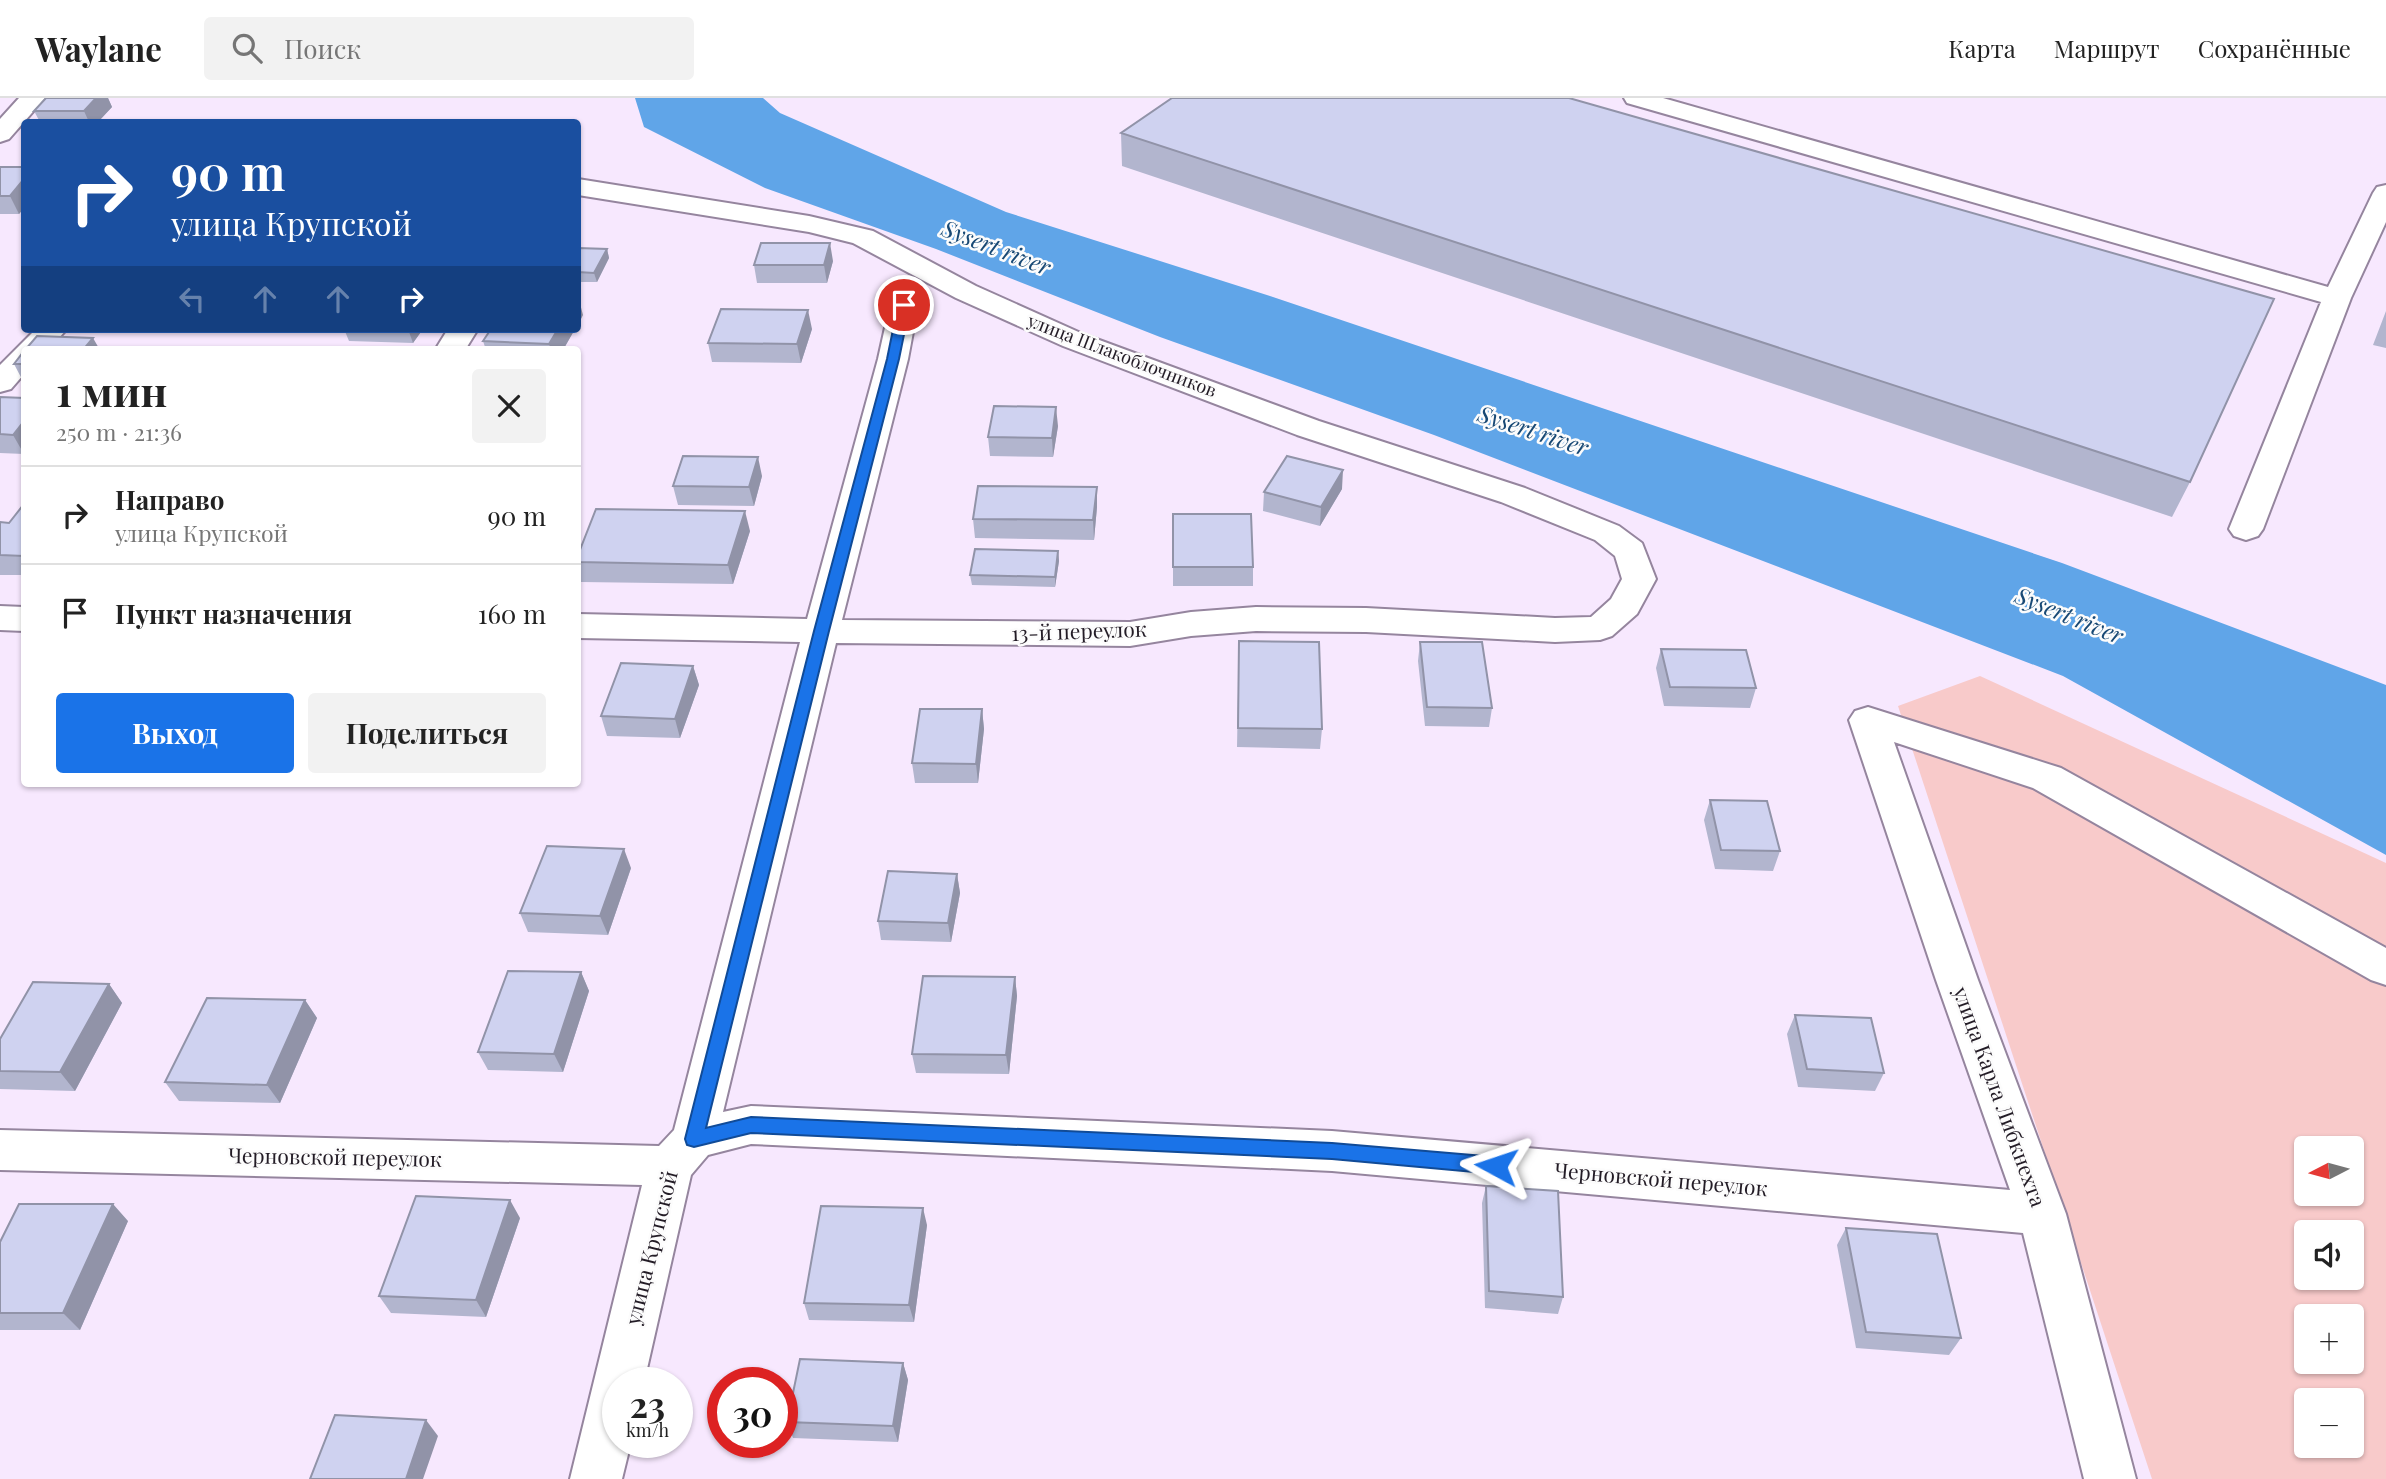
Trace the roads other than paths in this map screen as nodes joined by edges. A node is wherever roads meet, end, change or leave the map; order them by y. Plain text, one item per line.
1 (33, 98) edge
2 (1636, 98) edge
3 (0, 134) edge
4 (0, 144) edge
5 (21, 144) edge
6 (581, 187) edge
7 (2386, 193) edge
8 (2337, 298) junction
9 (904, 305) dead end
10 (48, 333) edge
11 (36, 346) edge
12 (21, 361) edge
13 (0, 383) edge
14 (2246, 528) dead end
15 (1639, 579) joint
16 (0, 618) edge
17 (21, 619) edge
18 (581, 626) edge
19 (821, 631) junction
20 (2386, 968) edge
21 (0, 1150) edge
22 (682, 1153) junction
23 (2042, 1214) junction
24 (623, 1367) edge
25 (602, 1453) edge
26 (596, 1479) edge
27 (2110, 1479) edge

1 - 3 street
2 - 8 street
4 - 5 street
6 - 15 street, улица Шлакоблочников
7 - 8 street
8 - 14 street
9 - 19 street, улица Крупской
10 - 11 street
12 - 13 street
15 - 19 street, 13-й переулок
16 - 17 street
18 - 19 street, 13-й переулок
19 - 22 street, улица Крупской
20 - 23 street, улица Карла Либкнехта
21 - 22 street, Черновской переулок
22 - 23 street, Черновской переулок
22 - 24 street, улица Крупской
23 - 27 street, улица Карла Либкнехта
25 - 26 street, улица Крупской

